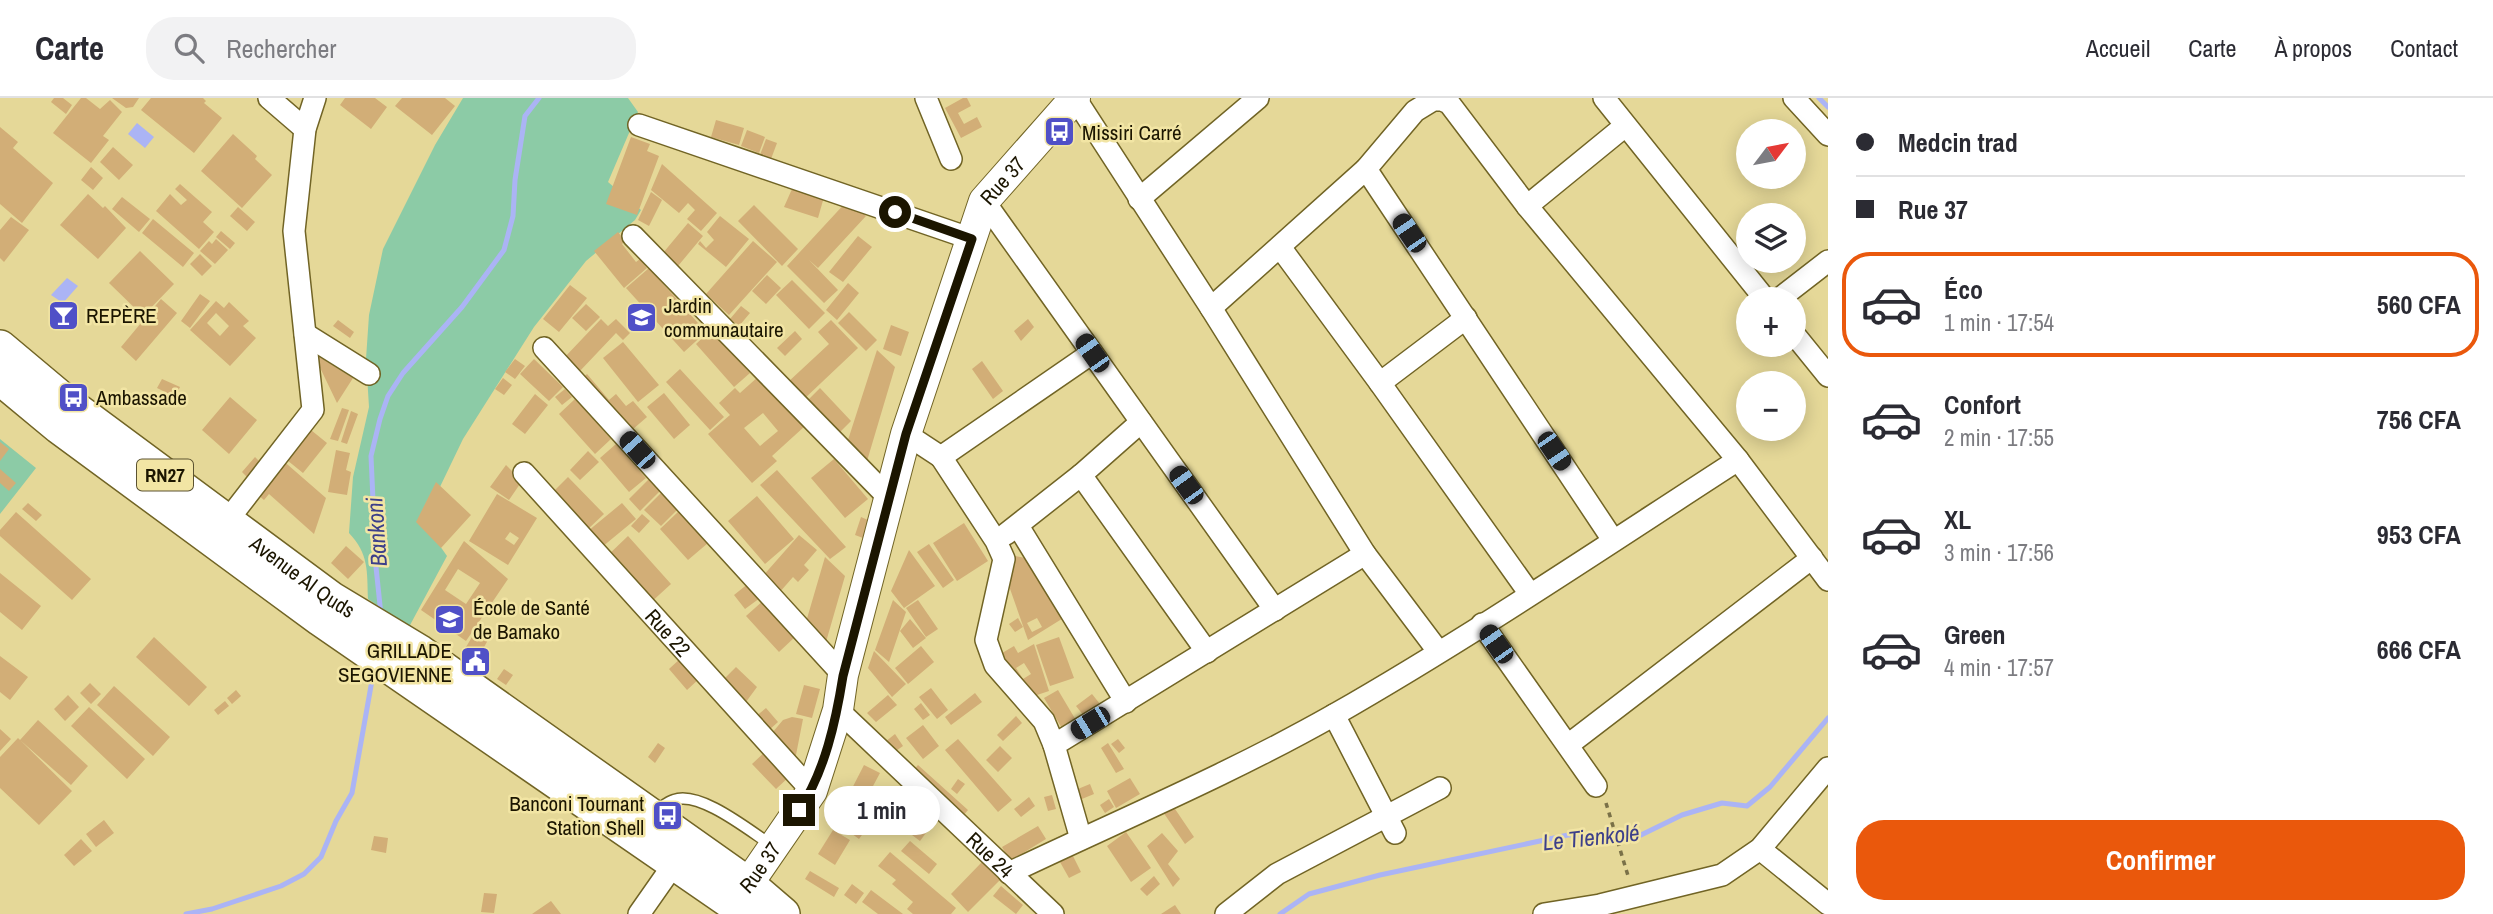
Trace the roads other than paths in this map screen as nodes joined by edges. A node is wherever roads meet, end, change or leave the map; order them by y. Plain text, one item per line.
1 (269, 98) edge
2 (315, 98) edge
3 (926, 98) edge
4 (1075, 98) edge
5 (1258, 98) edge
6 (1604, 98) edge
7 (1794, 98) edge
8 (1411, 104) edge
9 (639, 125) dead end
10 (1625, 126) junction
11 (305, 129) junction
12 (1828, 135) edge
13 (951, 159) dead end
14 (1366, 169) junction
15 (1139, 199) junction
16 (984, 201) junction
17 (1527, 206) junction
18 (633, 236) dead end
19 (972, 239) junction
20 (1280, 247) junction
21 (1828, 261) edge
22 (1755, 287) edge
23 (1794, 287) edge
24 (1211, 307) junction
25 (1466, 318) junction
26 (305, 334) junction
27 (0, 347) edge
28 (544, 348) dead end
29 (1806, 349) edge
30 (1092, 353) junction
31 (369, 374) dead end
32 (1828, 376) edge
33 (0, 378) edge
34 (1380, 383) junction
35 (1141, 422) junction
36 (906, 434) junction
37 (941, 457) junction
38 (1738, 460) junction
39 (524, 473) dead end
40 (1081, 475) junction
41 (889, 498) junction
42 (226, 521) junction
43 (1017, 526) junction
44 (1613, 540) junction
45 (996, 541) junction
46 (1365, 554) junction
47 (1812, 558) junction
48 (1828, 580) edge
49 (1530, 594) junction
50 (326, 609) junction
51 (1276, 610) junction
52 (1482, 624) junction
53 (1438, 651) junction
54 (1207, 652) junction
55 (843, 676) junction
56 (1126, 702) junction
57 (838, 709) junction
58 (1334, 715) junction
59 (1054, 745) junction
60 (1568, 745) junction
61 (1828, 768) edge
62 (1440, 788) dead end
63 (812, 791) junction
64 (1601, 794) road end
65 (649, 814) junction
66 (1391, 824) junction
67 (1081, 839) junction
68 (774, 847) junction
69 (1760, 849) junction
70 (674, 864) junction
71 (1010, 873) junction
72 (742, 900) edge
73 (1828, 904) edge
74 (1600, 910) edge
75 (639, 914) edge
76 (783, 914) edge
77 (1053, 914) edge
78 (1226, 914) edge
79 (1544, 914) edge

1 - 11 street
2 - 11 street
3 - 13 street
4 - 15 street
4 - 16 main road, Rue 37
5 - 15 street
6 - 10 street
7 - 12 street
8 - 14 street
8 - 17 street
9 - 19 street
10 - 17 street
10 - 22 street
11 - 26 street
14 - 20 street
14 - 25 street
15 - 24 street
16 - 19 main road, Rue 37
16 - 30 street
17 - 38 street
18 - 41 street
19 - 36 main road, Rue 37
20 - 24 street
20 - 34 street
21 - 23 street
24 - 46 street
25 - 34 street
25 - 44 street
26 - 31 street
26 - 42 street
27 - 42 main road, Avenue Al Quds / RN27
28 - 55 street
29 - 32 street
30 - 35 street
30 - 37 street
33 - 50 main road, Avenue Al Quds / RN27
34 - 49 street
35 - 40 street
35 - 51 street
36 - 37 street
36 - 41 main road, Rue 37
37 - 45 street
38 - 44 street
38 - 47 street
39 - 63 street, Rue 22
40 - 43 street
40 - 54 street
41 - 55 main road, Rue 37
42 - 50 main road, Avenue Al Quds / RN27
43 - 45 street
43 - 56 street
44 - 49 street
45 - 59 street
46 - 51 street
46 - 53 street
47 - 48 street
47 - 60 street
49 - 52 street
50 - 65 main road, Avenue Al Quds / RN27
50 - 70 main road, Avenue Al Quds / RN27
51 - 54 street
52 - 53 street
52 - 60 street
53 - 58 street
54 - 56 street
55 - 57 main road, Rue 37
56 - 59 street
57 - 63 main road, Rue 37
57 - 71 street, Rue 24
58 - 66 street
58 - 67 street
59 - 67 street
60 - 64 street
61 - 69 street
62 - 66 street
63 - 68 main road, Rue 37
65 - 68 lane
65 - 72 main road, Avenue Al Quds / RN27
66 - 78 street
67 - 71 street
68 - 72 main road, Rue 37
69 - 73 street
69 - 74 street
70 - 72 main road, Avenue Al Quds / RN27
70 - 75 street
71 - 77 street, Rue 24
72 - 76 main road, Avenue Al Quds / RN27
74 - 79 street

